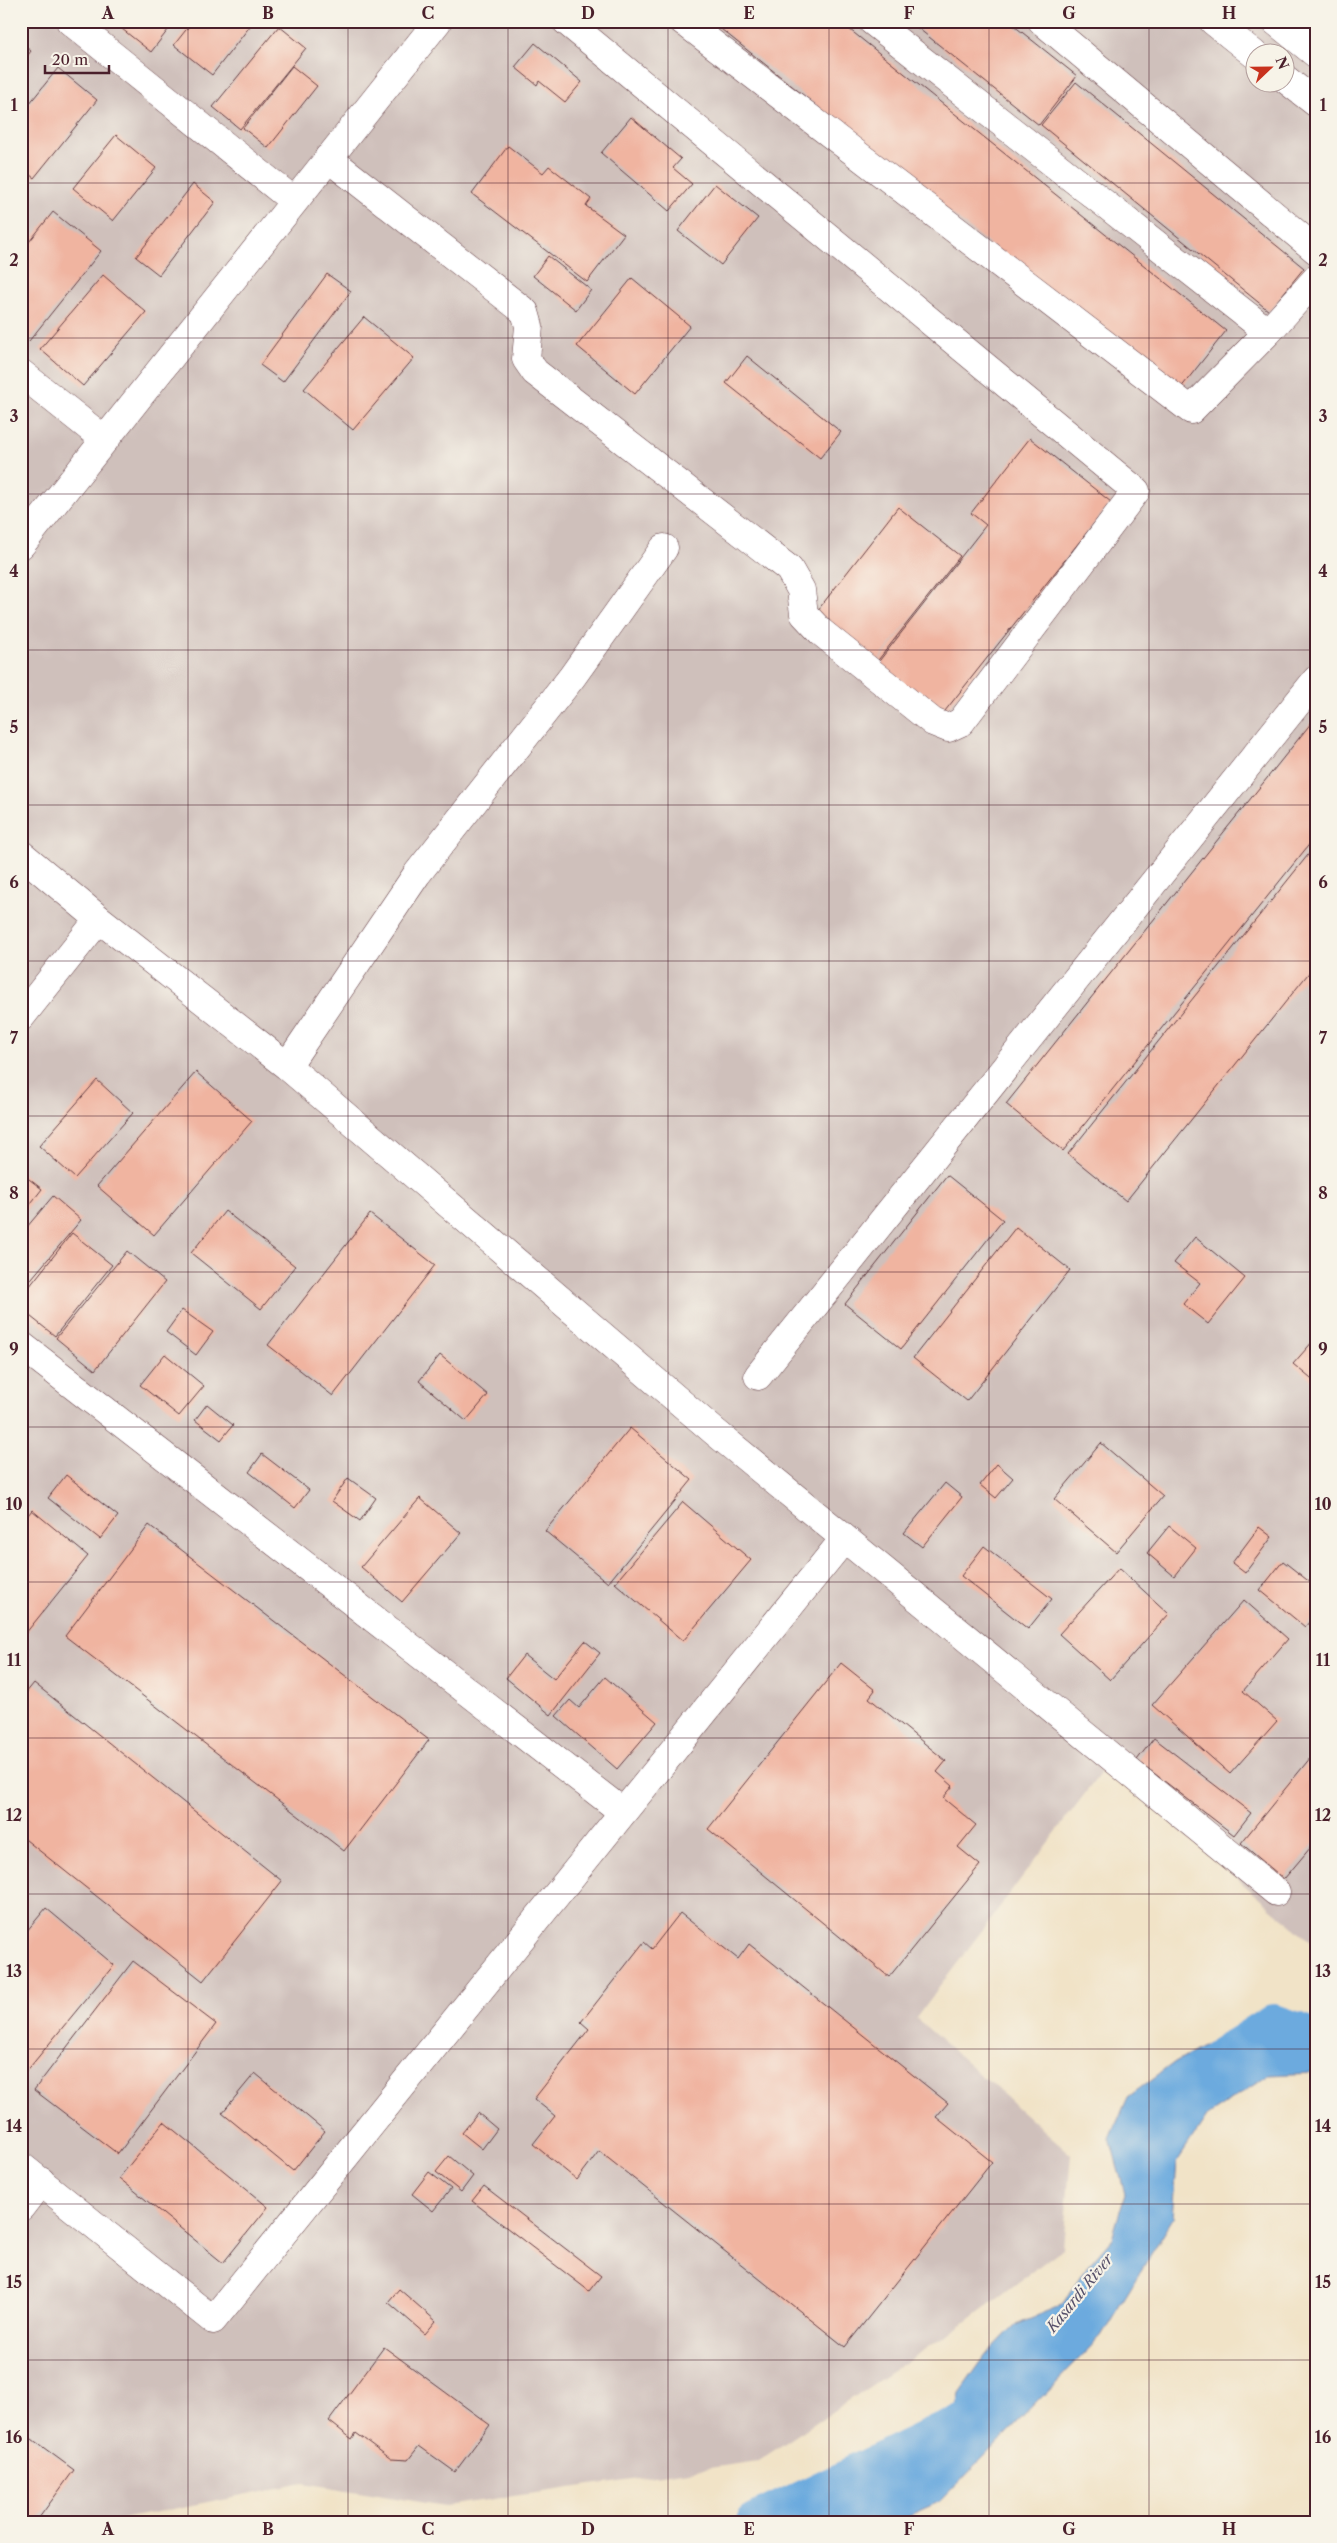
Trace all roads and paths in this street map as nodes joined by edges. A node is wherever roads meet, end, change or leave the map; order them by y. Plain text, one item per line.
1 (70, 21) edge
2 (438, 21) edge
3 (566, 21) edge
4 (683, 21) edge
5 (872, 21) edge
6 (1042, 21) edge
7 (1213, 21) edge
8 (1275, 21) edge
9 (1311, 41) edge
10 (1244, 46) edge
11 (1294, 86) edge
12 (1316, 103) edge
13 (328, 158) junction
14 (294, 201) junction
15 (1313, 242) edge
16 (1316, 279) edge
17 (1268, 332) junction
18 (21, 373) edge
19 (104, 440) junction
20 (21, 545) edge
21 (664, 548) dead end
22 (1316, 680) edge
23 (21, 854) edge
24 (99, 919) junction
25 (21, 1017) edge
26 (287, 1066) junction
27 (21, 1345) edge
28 (758, 1376) dead end
29 (844, 1539) junction
30 (623, 1812) junction
31 (1276, 1892) dead end
32 (31, 2173) edge
33 (21, 2207) edge

1 - 14 street
2 - 13 street
3 - 13 street
4 - 17 street
5 - 17 street
6 - 15 street
7 - 10 street
8 - 9 street
11 - 12 street
13 - 14 street
14 - 19 street
16 - 17 street
18 - 19 street
19 - 20 street
21 - 26 street
22 - 28 street
23 - 24 street
24 - 25 street
24 - 26 street
26 - 29 street
27 - 30 street
29 - 30 street
29 - 31 street
30 - 32 street
32 - 33 street

